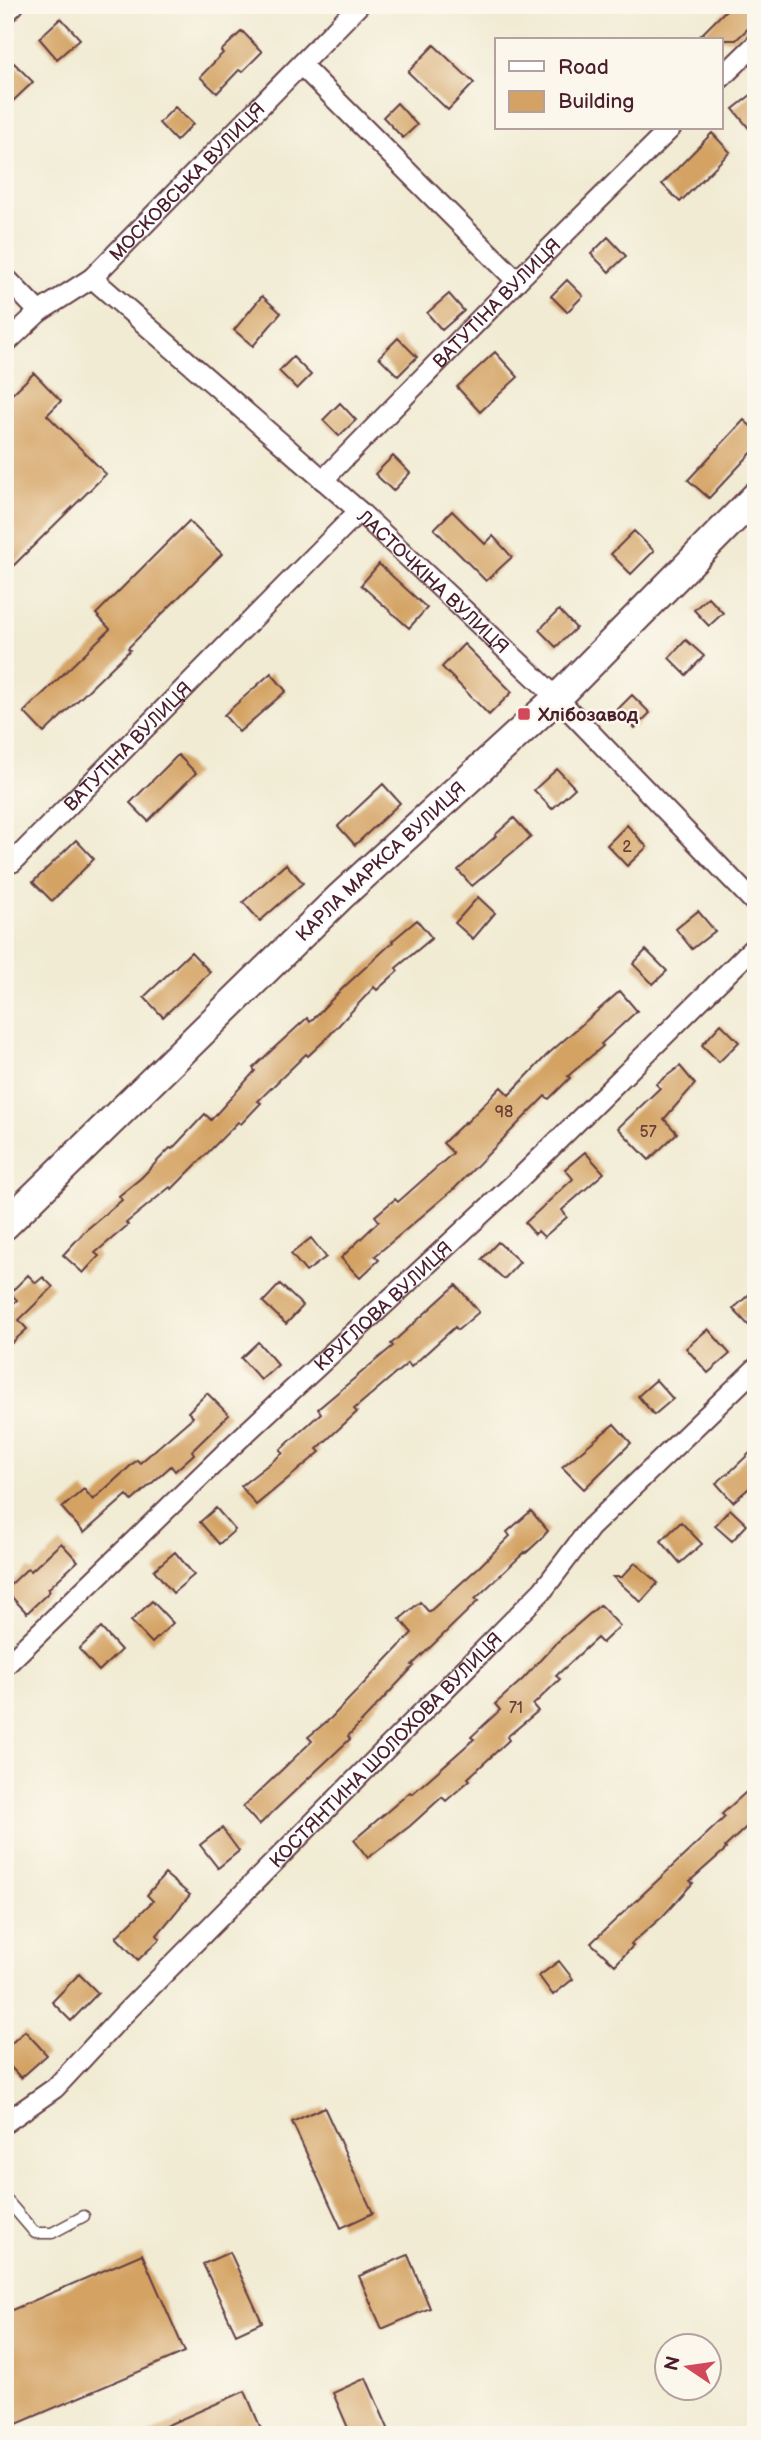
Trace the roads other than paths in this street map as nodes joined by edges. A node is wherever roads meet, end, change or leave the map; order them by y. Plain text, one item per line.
1 (14, 5) edge
2 (359, 5) edge
3 (5, 13) edge
4 (756, 44) edge
5 (302, 66) junction
6 (722, 77) edge
7 (669, 130) edge
8 (5, 277) edge
9 (92, 278) junction
10 (517, 281) junction
11 (39, 312) junction
12 (5, 344) edge
13 (323, 480) junction
14 (756, 496) edge
15 (359, 511) junction
16 (557, 698) junction
17 (13, 862) dead end
18 (756, 904) edge
19 (756, 945) edge
20 (5, 1225) edge
21 (756, 1368) edge
22 (5, 1665) edge
23 (5, 2123) edge
24 (5, 2198) edge
25 (84, 2216) dead end

1 - 3 street
2 - 5 street, МОСКОВСЬКА ВУЛИЦЯ
4 - 6 street
5 - 9 street, МОСКОВСЬКА ВУЛИЦЯ
5 - 10 street
7 - 10 street, ВАТУТІНА ВУЛИЦЯ
8 - 11 street
9 - 11 street, МОСКОВСЬКА ВУЛИЦЯ
9 - 13 street, ЛАСТОЧКІНА ВУЛИЦЯ
10 - 13 street, ВАТУТІНА ВУЛИЦЯ
11 - 12 street, МОСКОВСЬКА ВУЛИЦЯ
13 - 15 street, ЛАСТОЧКІНА ВУЛИЦЯ
14 - 16 street, КАРЛА МАРКСА ВУЛИЦЯ
15 - 16 street, ЛАСТОЧКІНА ВУЛИЦЯ
15 - 17 street, ВАТУТІНА ВУЛИЦЯ
16 - 18 street, ЛАСТОЧКІНА ВУЛИЦЯ
16 - 20 street, КАРЛА МАРКСА ВУЛИЦЯ
19 - 22 street, КРУГЛОВА ВУЛИЦЯ
21 - 23 street, КОСТЯНТИНА ШОЛОХОВА ВУЛИЦЯ
24 - 25 lane

